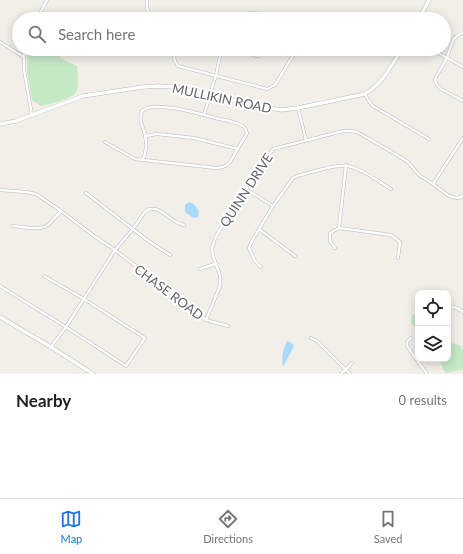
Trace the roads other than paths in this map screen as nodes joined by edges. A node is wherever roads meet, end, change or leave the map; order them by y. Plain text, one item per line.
1 (47, 0) edge
2 (147, 0) edge
3 (430, 0) edge
4 (41, 12) edge
5 (148, 12) edge
6 (423, 12) edge
7 (463, 33) edge
8 (0, 42) edge
9 (451, 46) edge
10 (12, 50) edge
11 (173, 56) edge
12 (220, 56) edge
13 (293, 56) edge
14 (397, 56) edge
15 (443, 56) edge
16 (24, 57) edge
17 (447, 58) junction
18 (463, 67) edge
19 (216, 75) junction
20 (365, 94) junction
21 (210, 95) junction
22 (463, 101) edge
23 (298, 108) junction
24 (204, 115) junction
25 (32, 116) junction
26 (0, 124) edge
27 (146, 136) junction
28 (463, 138) edge
29 (429, 139) dead end
30 (306, 140) junction
31 (105, 142) dead end
32 (238, 149) junction
33 (144, 160) junction
34 (346, 166) junction
35 (433, 184) junction
36 (0, 190) edge
37 (246, 190) junction
38 (391, 190) dead end
39 (86, 193) dead end
40 (463, 195) edge
41 (273, 206) junction
42 (61, 211) junction
43 (184, 225) dead end
44 (13, 226) dead end
45 (339, 228) junction
46 (133, 229) junction
47 (259, 230) junction
48 (335, 248) dead end
49 (115, 250) junction
50 (170, 255) dead end
51 (295, 256) dead end
52 (398, 258) dead end
53 (215, 264) junction
54 (261, 267) dead end
55 (200, 269) dead end
56 (44, 276) dead end
57 (0, 286) edge
58 (84, 299) junction
59 (451, 307) edge
60 (463, 312) edge
61 (0, 317) edge
62 (206, 320) junction
63 (228, 326) dead end
64 (66, 327) junction
65 (311, 338) dead end
66 (411, 338) dead end
67 (52, 347) junction
68 (352, 363) dead end
69 (345, 370) junction
70 (93, 374) edge
71 (341, 374) edge
72 (350, 374) edge
73 (428, 374) edge

1 - 4 street
2 - 5 street
3 - 6 street
7 - 9 street
8 - 10 street
11 - 19 street
12 - 19 street
13 - 19 street
14 - 20 street, MULLIKIN ROAD
15 - 17 street
16 - 25 street
17 - 18 street
17 - 22 street
19 - 21 street
20 - 23 street, MULLIKIN ROAD
20 - 29 street
21 - 23 street, MULLIKIN ROAD
21 - 24 street
21 - 25 street, MULLIKIN ROAD
23 - 30 street
24 - 27 street
24 - 32 street
25 - 26 street, MULLIKIN ROAD
27 - 32 street
27 - 33 street
28 - 35 street
30 - 35 street, QUINN DRIVE
30 - 37 street, QUINN DRIVE
31 - 33 street
32 - 33 street
34 - 38 street
34 - 41 street
34 - 45 street
35 - 40 street, QUINN DRIVE
36 - 42 street, CHASE ROAD
37 - 41 street
37 - 53 street, QUINN DRIVE
39 - 46 street
41 - 47 street
42 - 44 street
42 - 49 street, CHASE ROAD
43 - 46 street
45 - 48 street
45 - 52 street
46 - 49 street
46 - 50 street
47 - 51 street
47 - 54 street
49 - 58 street
49 - 62 street, CHASE ROAD
53 - 55 street
53 - 62 street, QUINN DRIVE
56 - 58 street
57 - 64 street
58 - 64 street
58 - 64 street
59 - 60 street
61 - 67 street
62 - 63 street, CHASE ROAD
64 - 67 street
65 - 69 street
66 - 73 street
67 - 70 street
68 - 69 street
69 - 71 street
69 - 72 street

